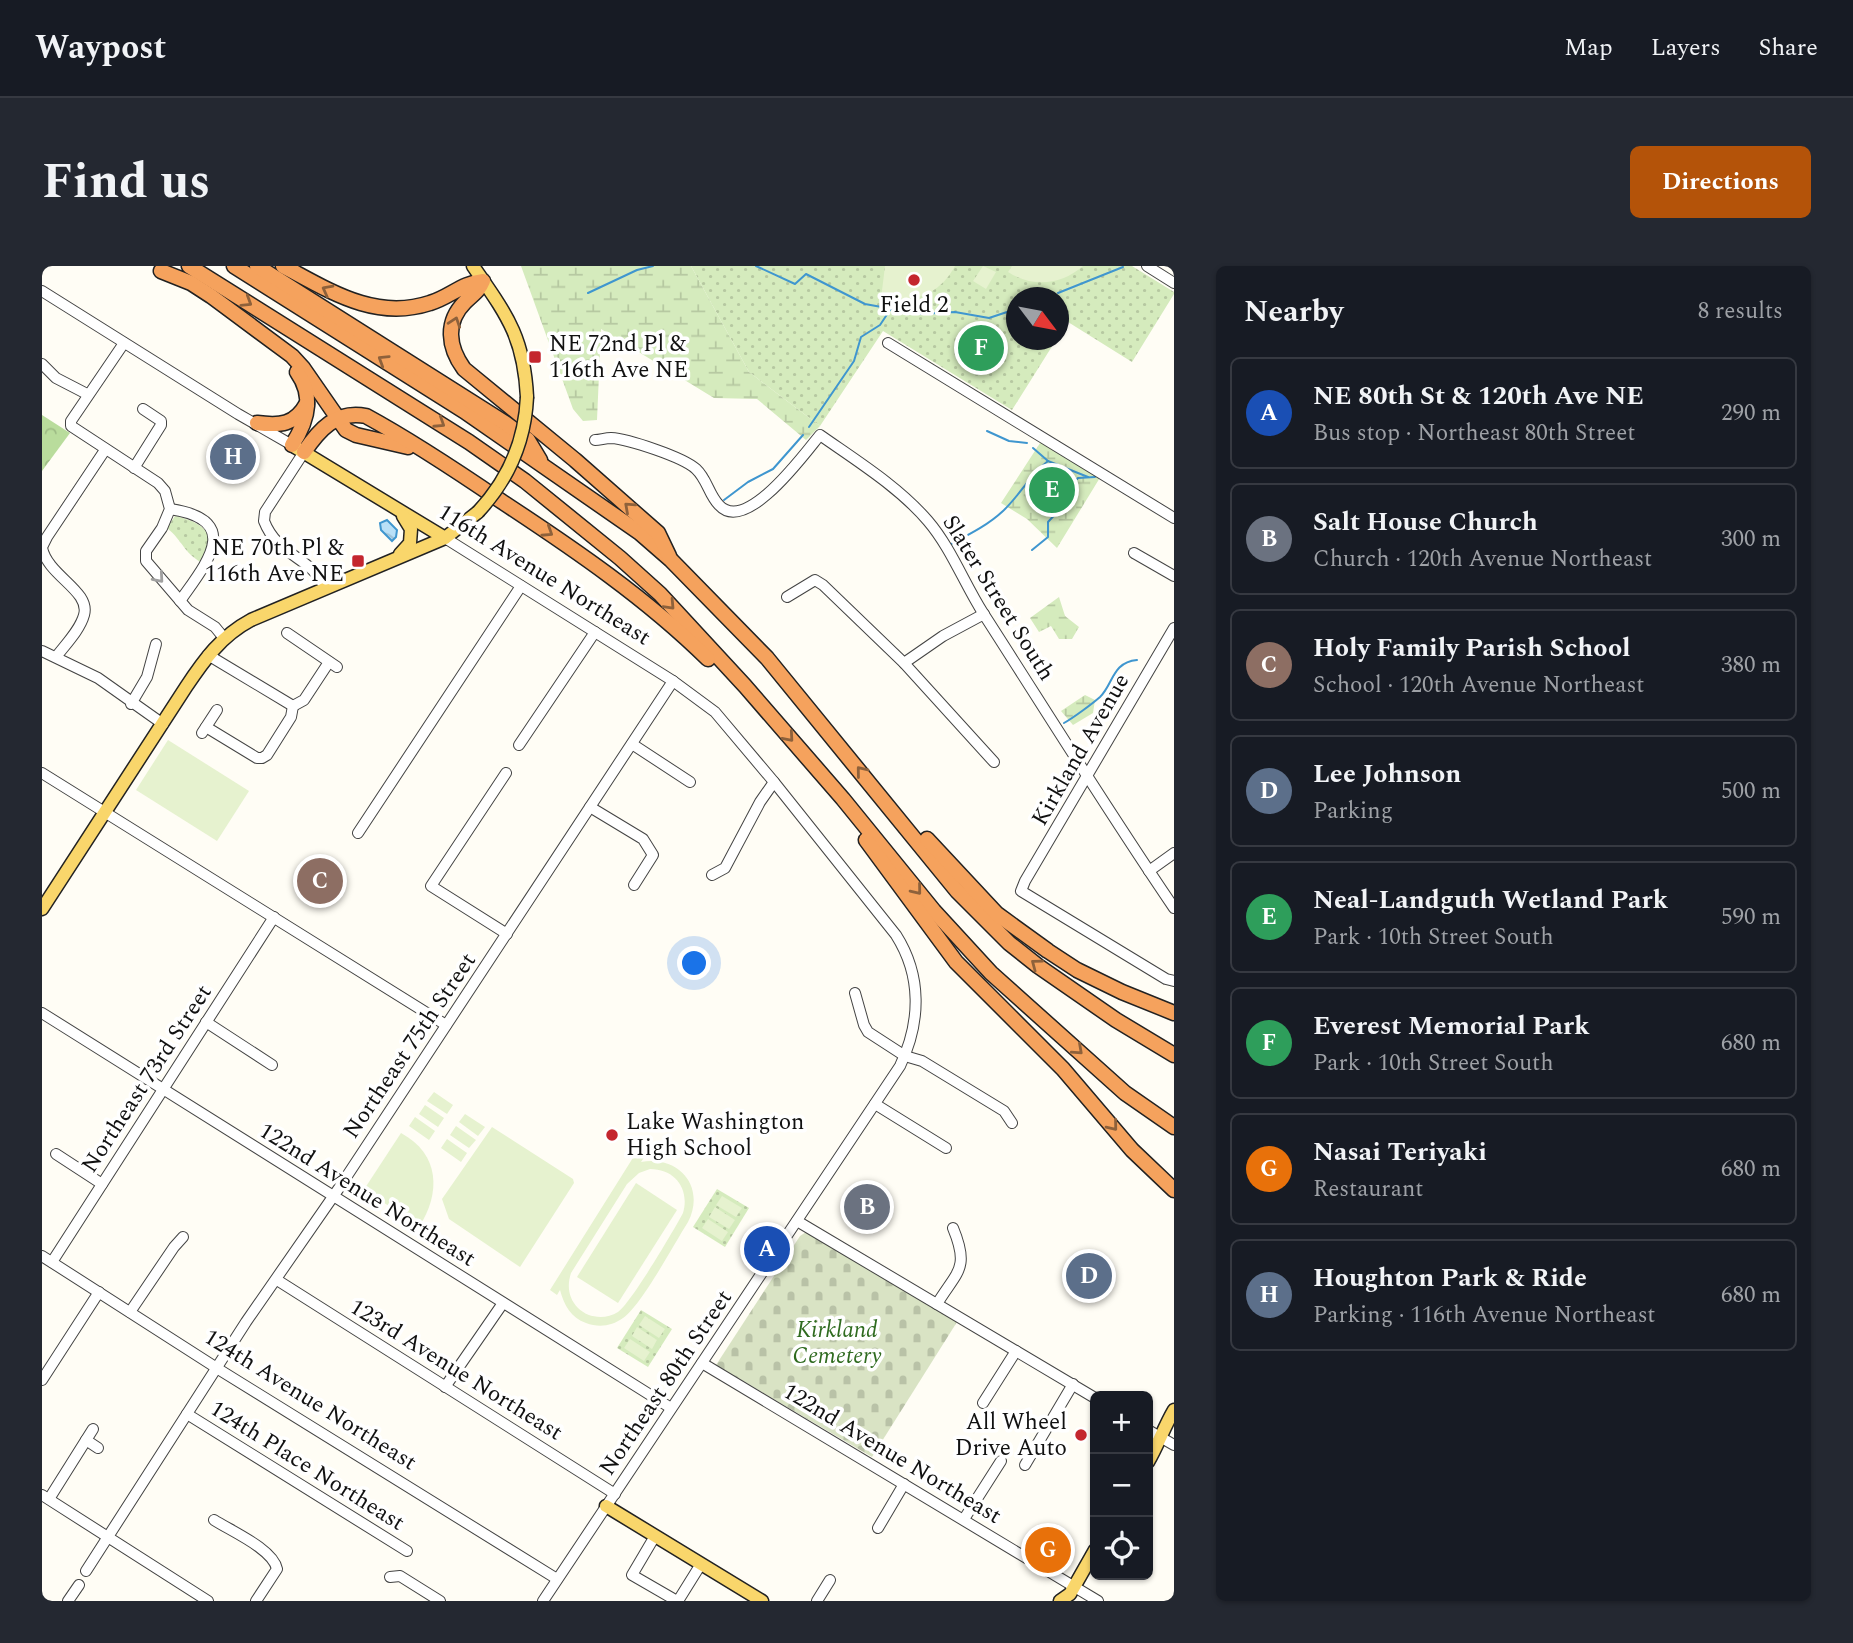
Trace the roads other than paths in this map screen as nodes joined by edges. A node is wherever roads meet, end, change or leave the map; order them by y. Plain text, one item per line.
1 (189, 266) edge
2 (234, 266) edge
3 (257, 266) edge
4 (283, 266) edge
5 (473, 266) edge
6 (1147, 266) edge
7 (157, 268) edge
8 (483, 281) junction
9 (1174, 283) edge
10 (42, 291) edge
11 (124, 342) junction
12 (888, 343) dead end
13 (42, 364) edge
14 (87, 394) junction
15 (307, 403) junction
16 (144, 409) dead end
17 (337, 418) junction
18 (257, 424) junction
19 (595, 440) dead end
20 (298, 449) junction
21 (105, 450) junction
22 (439, 461) junction
23 (543, 465) junction
24 (134, 468) junction
25 (170, 509) junction
26 (398, 510) junction
27 (1174, 518) edge
28 (445, 538) junction
29 (42, 548) edge
30 (1134, 553) dead end
31 (396, 558) junction
32 (671, 560) junction
33 (1174, 576) edge
34 (521, 586) junction
35 (325, 588) junction
36 (787, 597) dead end
37 (180, 601) junction
38 (984, 614) junction
39 (1174, 628) edge
40 (595, 632) junction
41 (287, 633) dead end
42 (224, 638) junction
43 (156, 644) dead end
44 (42, 651) edge
45 (208, 655) junction
46 (56, 657) junction
47 (904, 663) junction
48 (673, 681) junction
49 (745, 686) junction
50 (131, 704) junction
51 (293, 706) junction
52 (217, 710) dead end
53 (163, 724) junction
54 (632, 744) junction
55 (519, 746) dead end
56 (994, 762) dead end
57 (42, 773) edge
58 (506, 773) dead end
59 (1087, 778) junction
60 (690, 782) dead end
61 (775, 782) junction
62 (843, 799) junction
63 (590, 807) junction
64 (106, 812) junction
65 (904, 824) junction
66 (358, 833) dead end
67 (1174, 853) edge
68 (1149, 871) junction
69 (712, 875) dead end
70 (634, 885) dead end
71 (1174, 908) edge
72 (42, 909) edge
73 (274, 917) junction
74 (507, 934) junction
75 (1174, 981) edge
76 (855, 993) dead end
77 (917, 1002) joint
78 (42, 1013) edge
79 (1174, 1013) edge
80 (206, 1022) junction
81 (446, 1025) junction
82 (1174, 1055) edge
83 (905, 1056) junction
84 (272, 1065) dead end
85 (164, 1090) junction
86 (875, 1104) junction
87 (1012, 1122) dead end
88 (1174, 1127) edge
89 (946, 1147) dead end
90 (56, 1154) dead end
91 (102, 1184) junction
92 (1174, 1190) edge
93 (333, 1196) junction
94 (797, 1220) junction
95 (953, 1228) dead end
96 (183, 1237) dead end
97 (42, 1256) edge
98 (52, 1262) junction
99 (277, 1280) junction
100 (99, 1292) junction
101 (503, 1303) junction
102 (937, 1304) junction
103 (131, 1312) junction
104 (1016, 1351) junction
105 (702, 1363) junction
106 (217, 1367) junction
107 (42, 1380) edge
108 (1073, 1384) junction
109 (445, 1387) junction
110 (1090, 1395) edge
111 (983, 1403) dead end
112 (671, 1408) junction
113 (1174, 1410) edge
114 (187, 1414) junction
115 (1174, 1422) edge
116 (93, 1429) dead end
117 (1174, 1432) edge
118 (1153, 1433) edge
119 (1162, 1438) junction
120 (86, 1440) junction
121 (1174, 1445) edge
122 (98, 1448) dead end
123 (1153, 1454) edge
124 (1001, 1461) dead end
125 (1025, 1465) dead end
126 (904, 1484) junction
127 (615, 1494) junction
128 (45, 1497) edge
129 (606, 1506) junction
130 (964, 1519) junction
131 (214, 1520) dead end
132 (878, 1528) dead end
133 (107, 1536) junction
134 (655, 1536) junction
135 (407, 1551) dead end
136 (1090, 1559) edge
137 (701, 1564) junction
138 (86, 1571) dead end
139 (390, 1577) dead end
140 (557, 1579) junction
141 (830, 1580) dead end
142 (79, 1585) dead end
143 (1069, 1596) edge
144 (68, 1601) edge
145 (208, 1601) edge
146 (256, 1601) edge
147 (440, 1601) edge
148 (543, 1601) edge
149 (678, 1601) edge
150 (762, 1601) edge
151 (817, 1601) edge
152 (1098, 1601) edge

1 -> 49 highway
23 -> 2 highway
3 - 23 highway
8 -> 4 highway
5 - 8 main road
6 - 9 street
7 - 15 highway
7 - 17 highway
8 - 28 main road, bridge
32 -> 8 highway
10 - 11 street, 116th Avenue Northeast
11 - 14 street
11 - 18 street, 116th Avenue Northeast
12 - 27 street
13 - 14 street
14 - 21 street
15 - 18 highway
15 - 20 highway
16 - 24 street
17 - 20 highway
17 - 22 highway
17 - 22 highway
18 - 20 street, 116th Avenue Northeast
19 - 38 street, Slater Street South
20 - 26 main road, 116th Avenue Northeast
20 - 35 street
21 - 24 street
21 - 29 street
22 -> 49 highway
23 - 32 highway
24 - 25 street
25 -> 37 street
25 - 37 street
26 - 28 main road, 116th Avenue Northeast
26 - 31 main road
28 - 31 main road
28 - 34 street, 116th Avenue Northeast
29 - 46 street
30 - 33 street
31 - 35 main road
65 -> 32 highway
34 - 40 street, 116th Avenue Northeast
34 - 66 street
35 - 42 main road
36 - 47 street
37 - 42 street
38 - 47 street
38 - 59 street, Slater Street South
39 - 59 street, Kirkland Avenue
40 - 48 street, 116th Avenue Northeast
40 - 55 street
41 - 51 street
42 - 45 main road
43 - 50 street
44 - 46 street
45 - 51 street
45 - 53 main road
46 - 50 street
47 - 56 street
48 - 54 street, Northeast 75th Street
48 - 61 street, 116th Avenue Northeast
49 -> 62 highway
50 - 53 street
51 - 52 street
53 - 64 main road
54 - 60 street
54 - 63 street, Northeast 75th Street
57 - 64 street
58 - 74 street
59 - 68 street, Slater Street South
59 - 75 street, Kirkland Avenue
61 - 69 street
61 - 77 street, 116th Avenue Northeast
62 -> 88 highway
62 -> 92 highway
63 - 70 street
63 - 74 street, Northeast 75th Street
64 - 72 main road
64 - 73 street
65 - 79 highway
82 -> 65 highway
67 - 68 street
68 - 71 street, Slater Street South
73 - 80 street, Northeast 73rd Street
73 - 81 street
74 - 81 street, Northeast 75th Street
76 - 83 street
77 - 83 street, Northeast 80th Street
78 - 85 street, 122nd Avenue Northeast
80 - 84 street
80 - 85 street, Northeast 73rd Street
81 - 93 street, Northeast 75th Street
83 - 86 street, Northeast 80th Street
83 - 87 street
85 - 91 street, Northeast 73rd Street
85 - 93 street, 122nd Avenue Northeast
86 - 89 street
86 - 94 street, Northeast 80th Street
90 - 91 street
91 - 98 street, Northeast 73rd Street
93 - 99 street, Northeast 75th Street
93 - 101 street, 122nd Avenue Northeast
94 - 102 street
94 - 105 street, Northeast 80th Street
95 - 102 street
96 - 103 street
97 - 98 street, 124th Avenue Northeast
98 - 100 street, 124th Avenue Northeast
99 - 106 street, Northeast 75th Street
99 - 109 street, 123rd Avenue Northeast
100 - 103 street, 124th Avenue Northeast
100 - 107 street
101 - 109 street
101 - 112 street, 122nd Avenue Northeast
102 - 104 street
103 - 106 street, 124th Avenue Northeast
104 - 108 street
104 - 111 street
105 - 112 street, Northeast 80th Street
105 - 126 street, 122nd Avenue Northeast
106 - 114 street, Northeast 75th Street
106 - 140 street, 124th Avenue Northeast
108 - 110 street
108 - 125 street
109 - 127 street, 123rd Avenue Northeast
112 - 127 street, Northeast 80th Street
113 - 119 main road
114 - 133 street, Northeast 75th Street
114 - 135 street, 124th Place Northeast
115 - 119 main road
116 - 120 street
117 - 119 main road
118 - 119 street
119 - 121 street
119 - 123 main road
120 - 122 street
120 - 128 street
124 - 130 street
126 - 130 street, 122nd Avenue Northeast
126 - 132 street
127 - 129 street, Northeast 80th Street
128 - 133 street
129 - 134 main road
129 - 140 street, Northeast 80th Street
130 - 143 street, 122nd Avenue Northeast
131 - 146 street
133 - 138 street, Northeast 75th Street
133 - 145 street
134 - 137 main road
134 - 149 street
136 - 143 main road
137 - 149 street
137 - 150 main road
139 - 147 street
140 - 148 street, Northeast 80th Street
141 - 151 street
142 - 144 street
143 - 152 street, 122nd Avenue Northeast

